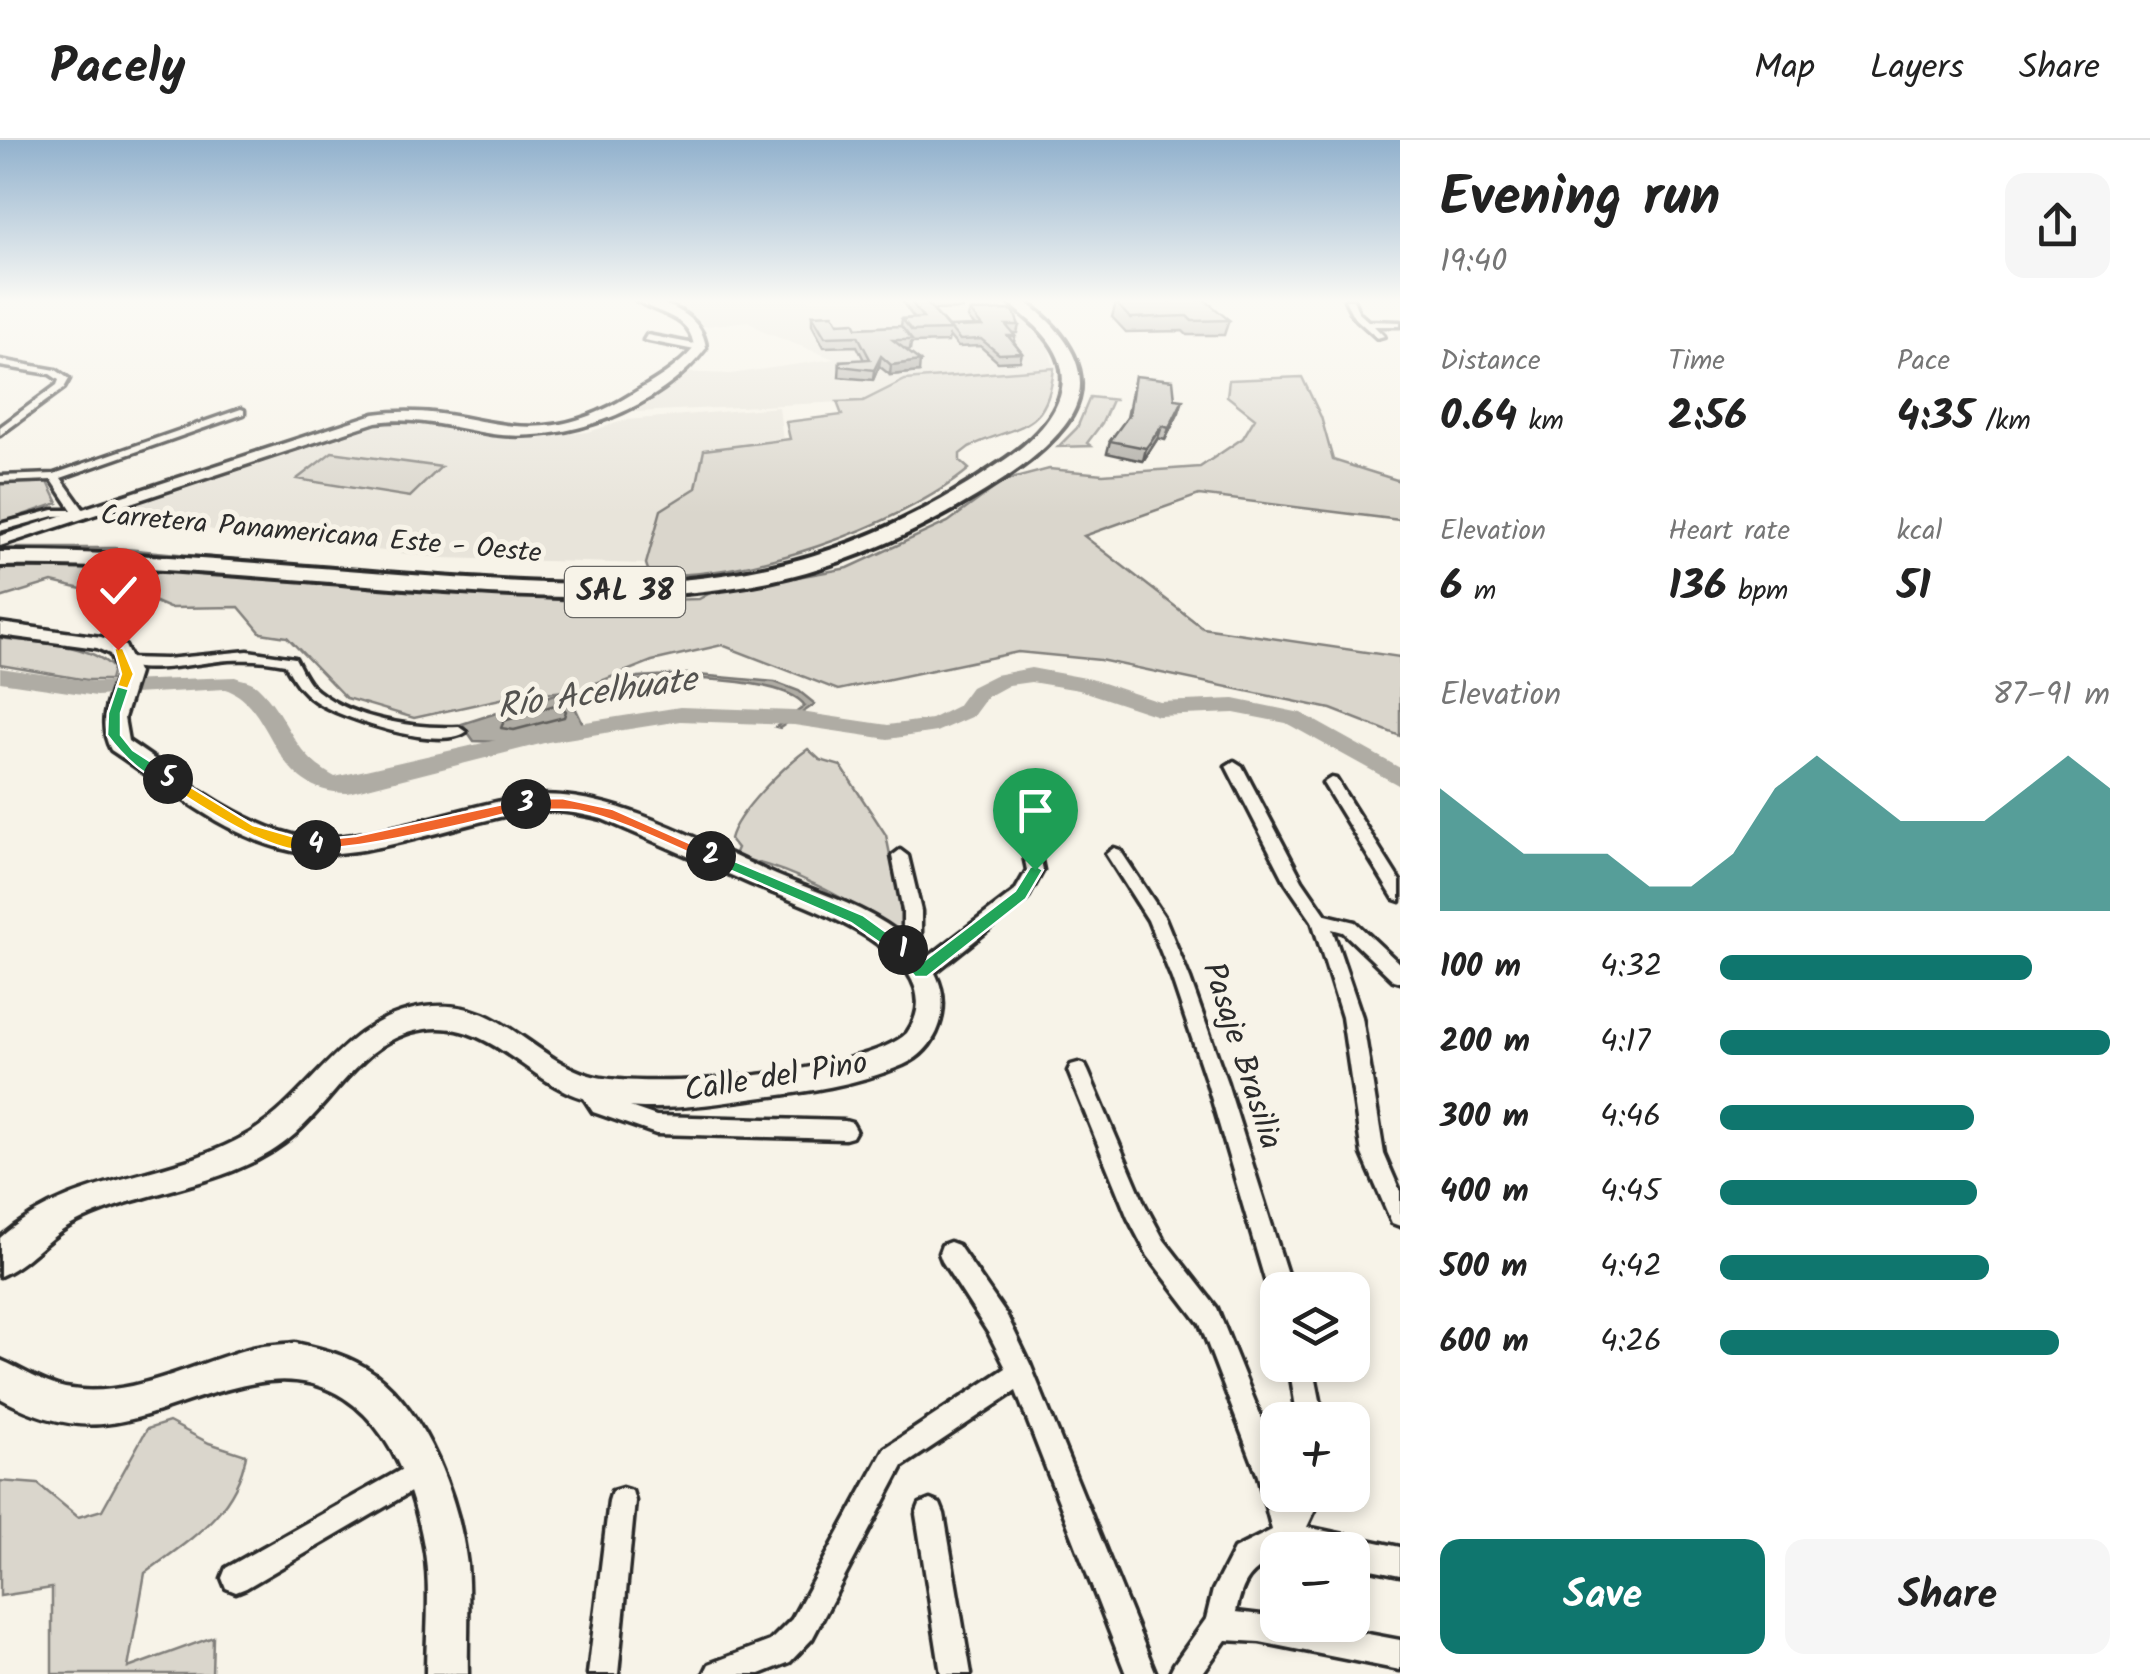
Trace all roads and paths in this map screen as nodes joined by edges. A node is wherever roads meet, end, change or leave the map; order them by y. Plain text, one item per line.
1 (51, 372) edge
2 (674, 372) edge
3 (1062, 372) edge
4 (1070, 372) edge
5 (242, 412) dead end
6 (0, 432) edge
7 (55, 478) junction
8 (0, 479) edge
9 (80, 513) junction
10 (0, 528) edge
11 (0, 543) edge
12 (0, 558) edge
13 (0, 630) edge
14 (126, 668) junction
15 (459, 732) dead end
16 (1234, 766) dead end
17 (1331, 783) dead end
18 (1031, 851) dead end
19 (1114, 854) dead end
20 (900, 856) dead end
21 (1400, 895) edge
22 (1320, 920) junction
23 (916, 965) junction
24 (1400, 975) edge
25 (1078, 1071) dead end
26 (586, 1086) junction
27 (846, 1130) dead end
28 (1400, 1216) edge
29 (950, 1253) dead end
30 (0, 1260) edge
31 (1274, 1272) edge
32 (1021, 1373) junction
33 (0, 1378) edge
34 (422, 1471) junction
35 (622, 1501) dead end
36 (930, 1514) dead end
37 (1286, 1532) edge
38 (1260, 1551) edge
39 (1370, 1554) edge
40 (1400, 1561) edge
41 (236, 1578) dead end
42 (1220, 1625) junction
43 (1400, 1655) edge
44 (447, 1674) edge
45 (603, 1674) edge
46 (719, 1674) edge
47 (956, 1674) edge
48 (1141, 1674) edge
49 (1184, 1674) edge

1 - 6 street
2 - 9 main road
3 - 11 highway, Carretera Panamericana Este - Oeste / SAL 38
4 - 12 highway, Carretera Panamericana Este - Oeste / SAL 38
5 - 7 street
7 - 8 street
7 - 9 street
9 - 10 street
9 - 11 main road
13 - 14 main road
14 - 15 street
14 - 23 main road
16 - 22 street
17 - 21 street
18 - 23 street
19 - 31 street, Pasaje Brasilia
20 - 23 street
22 - 24 street
22 - 28 street
23 - 26 main road, Calle del Pino
25 - 37 street
26 - 27 street
26 - 30 main road, Calle del Pino
29 - 32 street
32 - 46 street
32 - 48 street
33 - 34 main road
34 - 41 street
34 - 44 main road
35 - 45 street
36 - 47 street
38 - 42 street
39 - 40 street
42 - 43 street
42 - 49 street

